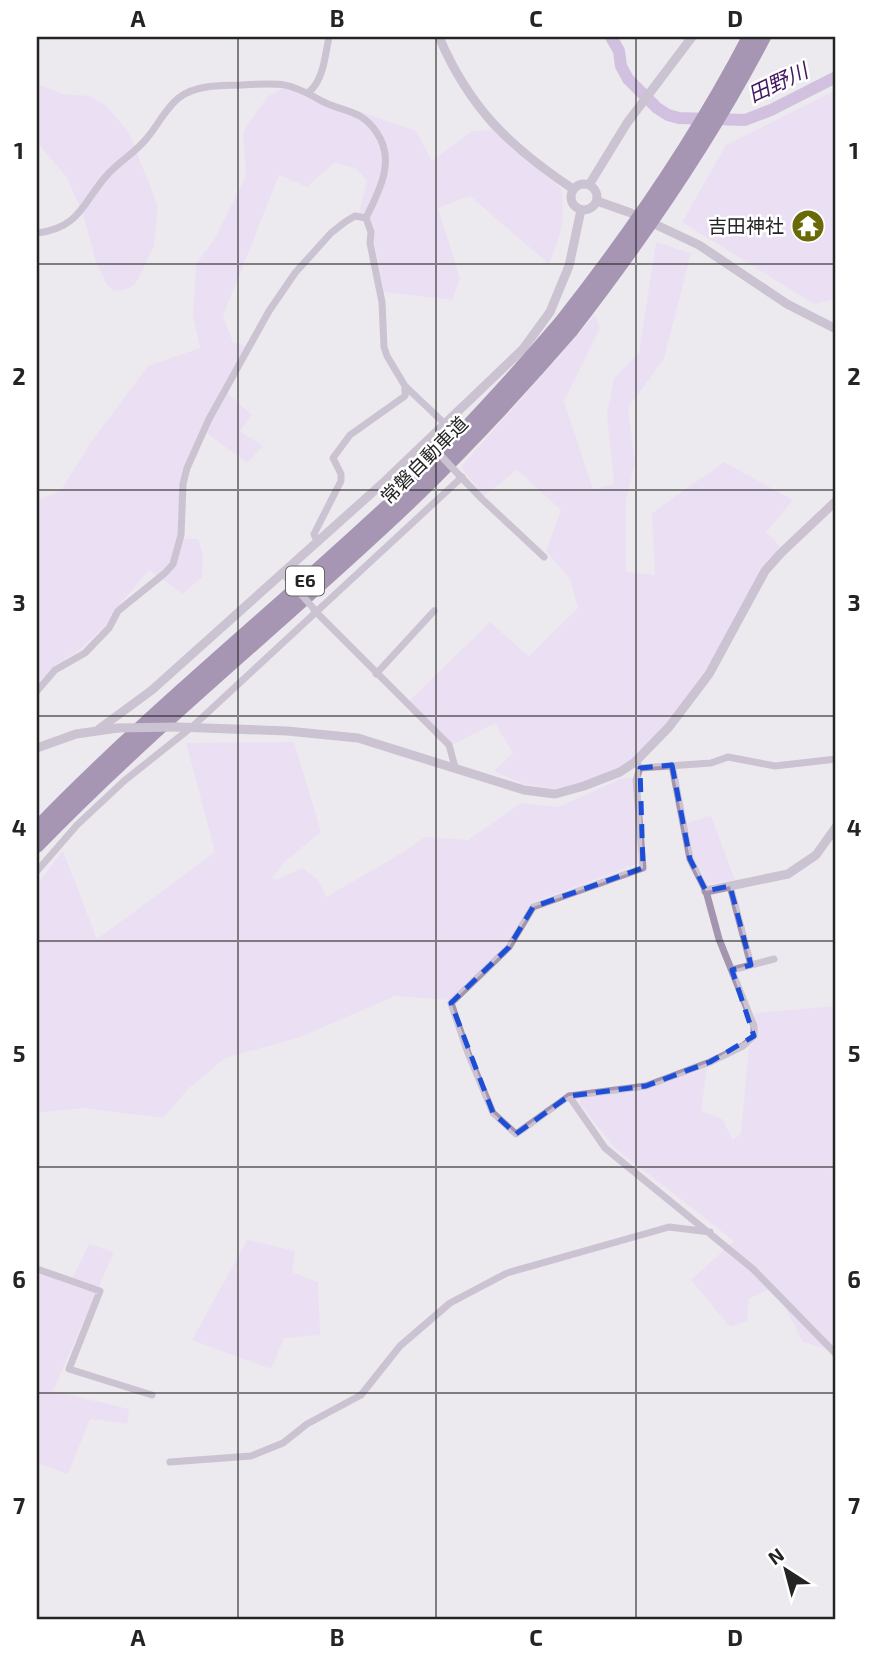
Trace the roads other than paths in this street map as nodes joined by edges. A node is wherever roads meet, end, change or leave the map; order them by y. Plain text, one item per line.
1 (329, 37) edge
2 (439, 37) edge
3 (692, 37) edge
4 (749, 37) edge
5 (764, 37) edge
6 (309, 92) junction
7 (589, 185) junction
8 (573, 189) junction
9 (597, 201) junction
10 (581, 210) junction
11 (366, 218) junction
12 (37, 233) edge
13 (566, 327) junction
14 (836, 329) edge
15 (405, 386) junction
16 (443, 423) junction
17 (427, 441) junction
18 (460, 476) junction
19 (836, 501) edge
20 (317, 541) junction
21 (544, 557) dead end
22 (283, 575) junction
23 (315, 611) junction
24 (433, 611) dead end
25 (376, 674) junction
26 (37, 691) edge
27 (193, 726) junction
28 (99, 729) junction
29 (37, 748) edge
30 (836, 759) edge
31 (637, 765) junction
32 (672, 765) junction
33 (455, 767) junction
34 (61, 821) junction
35 (836, 827) edge
36 (37, 828) edge
37 (37, 846) edge
38 (37, 852) edge
39 (37, 871) edge
40 (730, 886) junction
41 (706, 891) junction
42 (774, 960) dead end
43 (751, 965) junction
44 (732, 970) junction
45 (569, 1096) junction
46 (710, 1232) junction
47 (37, 1269) edge
48 (836, 1354) edge
49 (152, 1395) dead end
50 (170, 1462) dead end

1 - 6 street
2 - 8 street
3 - 7 street
4 - 13 highway, 常磐自動車道 / E6, bridge
5 - 13 highway, 常磐自動車道 / E6, bridge
6 - 11 street
6 - 12 street
7 - 8 street
7 - 9 street
8 - 10 street
9 - 10 street
9 - 14 street
10 - 16 street
11 - 15 street
11 - 26 street
13 - 34 highway, 常磐自動車道 / E6
13 - 36 highway, 常磐自動車道 / E6
15 - 16 street
15 - 20 street
16 - 17 street
17 - 18 street, bridge
17 - 20 street
18 - 21 street
18 - 23 street
19 - 31 street
20 - 22 street
22 - 23 street, bridge
22 - 28 street
23 - 25 street
23 - 27 street
24 - 25 street
25 - 33 street
27 - 28 street, bridge
27 - 33 street
27 - 39 street
28 - 29 street
30 - 32 street
31 - 32 street
31 - 33 street
31 - 45 street
32 - 41 street
34 - 37 highway, 常磐自動車道 / E6
34 - 38 highway
35 - 40 street
40 - 41 street
40 - 43 street
41 - 44 street
42 - 43 street
43 - 44 street
44 - 45 street
45 - 46 street
46 - 48 street
46 - 50 street
47 - 49 street

